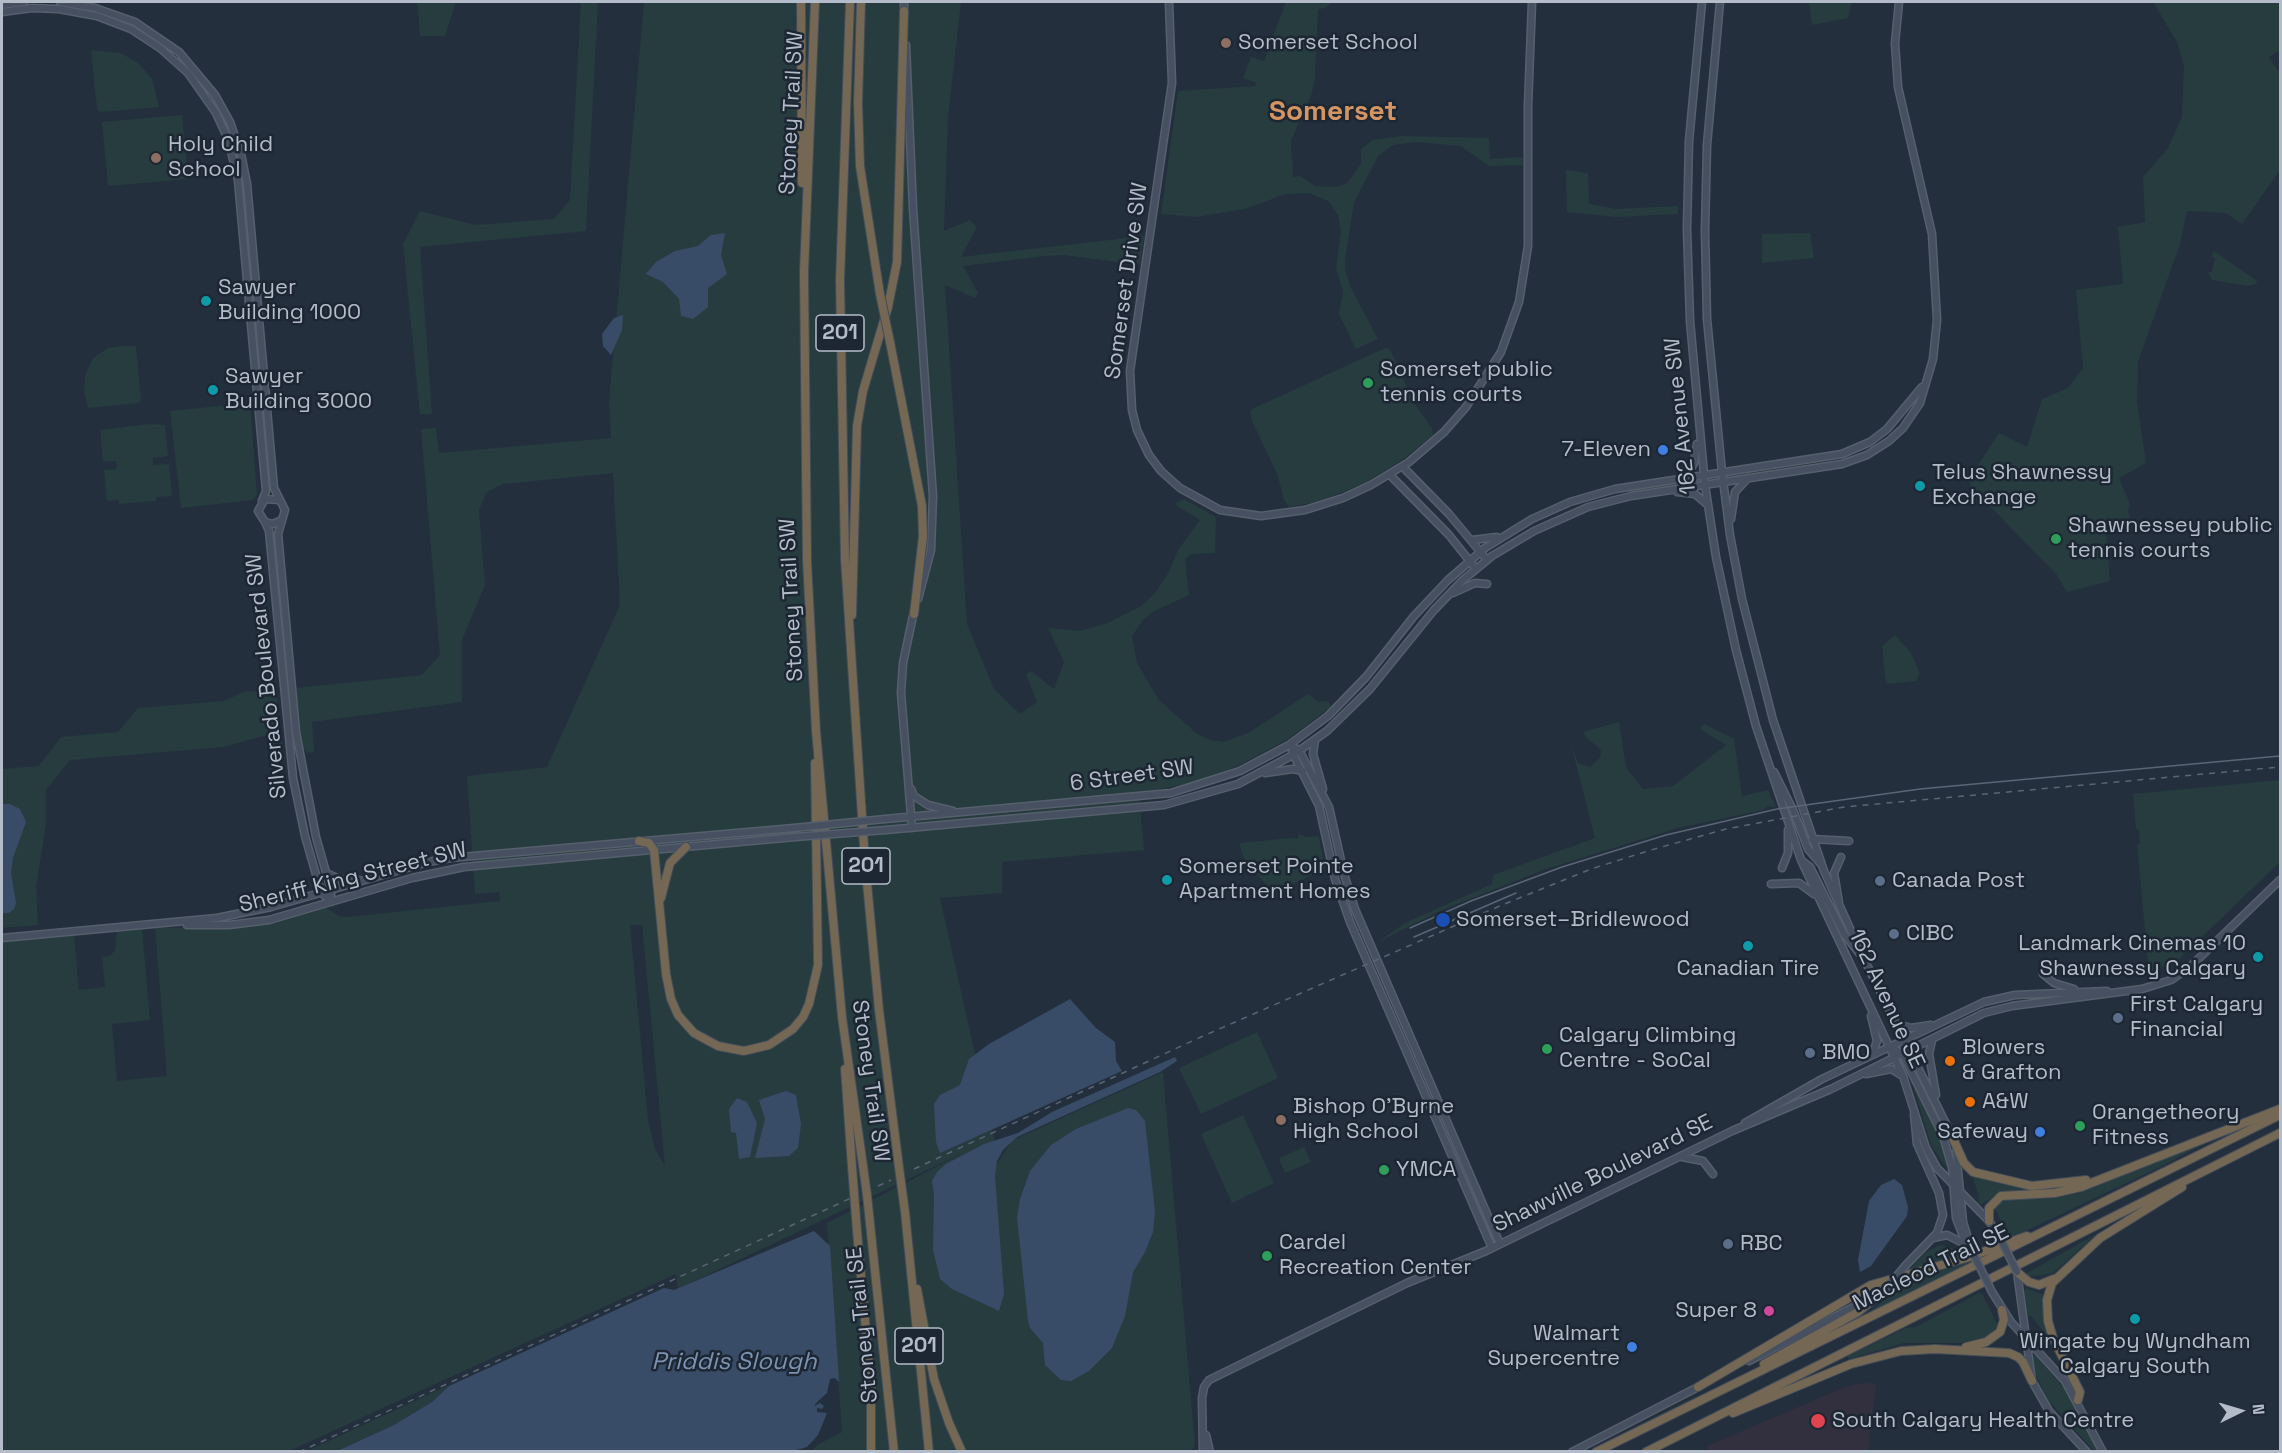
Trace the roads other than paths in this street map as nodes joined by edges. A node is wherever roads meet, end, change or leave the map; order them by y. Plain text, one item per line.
1 (24, 2) edge
2 (60, 2) edge
3 (801, 2) edge
4 (815, 2) edge
5 (850, 2) edge
6 (861, 2) edge
7 (904, 2) edge
8 (1169, 2) edge
9 (1532, 2) edge
10 (1702, 2) edge
11 (1720, 2) edge
12 (1899, 2) edge
13 (2, 4) edge
14 (904, 11) junction
15 (2, 12) edge
16 (804, 227) junction
17 (261, 341) junction
18 (252, 342) junction
19 (1925, 384) junction
20 (1698, 426) junction
21 (1403, 466) junction
22 (1722, 472) junction
23 (1704, 474) junction
24 (1390, 475) junction
25 (1686, 477) junction
26 (1748, 478) junction
27 (1723, 483) junction
28 (1705, 485) junction
29 (1671, 491) junction
30 (280, 500) junction
31 (262, 501) junction
32 (1708, 505) junction
33 (280, 521) junction
34 (265, 522) junction
35 (1730, 535) junction
36 (1503, 536) junction
37 (1472, 540) junction
38 (1480, 551) junction
39 (1469, 560) junction
40 (1487, 560) junction
41 (1476, 569) junction
42 (1487, 584) dead end
43 (1447, 596) junction
44 (914, 614) junction
45 (850, 665) junction
46 (816, 731) junction
47 (1315, 740) junction
48 (1289, 745) junction
49 (1764, 752) junction
50 (1296, 753) junction
51 (907, 769) junction
52 (1303, 771) junction
53 (1261, 773) junction
54 (1329, 807) junction
55 (966, 812) junction
56 (1804, 813) joint
57 (1786, 817) joint
58 (911, 818) junction
59 (1788, 826) junction
60 (912, 828) junction
61 (1812, 839) junction
62 (639, 841) junction
63 (1850, 841) dead end
64 (686, 847) junction
65 (654, 850) junction
66 (1841, 857) dead end
67 (1801, 860) junction
68 (1821, 864) junction
69 (1782, 868) dead end
70 (326, 873) junction
71 (368, 879) junction
72 (2280, 880) edge
73 (1771, 884) dead end
74 (331, 890) junction
75 (321, 892) junction
76 (1816, 897) junction
77 (331, 902) junction
78 (1839, 907) junction
79 (660, 918) junction
80 (169, 924) junction
81 (2, 938) edge
82 (1862, 955) junction
83 (2043, 974) dead end
84 (2084, 991) junction
85 (2127, 991) junction
86 (1865, 995) junction
87 (842, 1017) junction
88 (1897, 1024) junction
89 (1934, 1025) junction
90 (1934, 1039) junction
91 (1905, 1040) junction
92 (1889, 1047) junction
93 (1910, 1050) junction
94 (1902, 1053) junction
95 (1872, 1055) junction
96 (1894, 1057) junction
97 (1903, 1076) junction
98 (1854, 1077) junction
99 (1938, 1104) junction
100 (2280, 1109) edge
101 (1914, 1110) junction
102 (2280, 1115) edge
103 (1732, 1131) junction
104 (2280, 1133) edge
105 (1952, 1134) junction
106 (1679, 1157) junction
107 (2227, 1160) junction
108 (2113, 1173) junction
109 (1713, 1174) dead end
110 (1953, 1185) junction
111 (1960, 1192) junction
112 (867, 1195) joint
113 (2079, 1215) junction
114 (1989, 1221) junction
115 (1932, 1239) junction
116 (908, 1240) junction
117 (1500, 1244) junction
118 (1492, 1248) junction
119 (1972, 1251) junction
120 (2017, 1272) junction
121 (2058, 1276) junction
122 (1884, 1291) junction
123 (2002, 1310) junction
124 (2026, 1337) junction
125 (1952, 1349) junction
126 (2032, 1381) junction
127 (1698, 1387) junction
128 (2078, 1400) junction
129 (1694, 1402) junction
130 (1204, 1428) junction
131 (1671, 1439) junction
132 (2077, 1439) junction
133 (870, 1452) edge
134 (894, 1452) edge
135 (929, 1452) edge
136 (963, 1452) edge
137 (1203, 1452) edge
138 (1210, 1452) edge
139 (1572, 1452) edge
140 (1596, 1452) edge
141 (1646, 1452) edge
142 (2081, 1452) edge
143 (2087, 1452) edge
144 (2103, 1452) edge

1 - 13 main road
2 - 17 main road
3 - 16 highway
4 - 16 highway, Stoney Trail SW / 201
5 - 45 highway, Stoney Trail SW / 201
6 - 44 highway, bridge
7 - 14 main road
8 - 24 main road, Somerset Drive SW
9 - 21 main road, Somerset Drive SW
10 - 20 main road, 162 Avenue SW
11 - 22 main road, 162 Avenue SW
12 - 19 main road, 6 Street SW
14 - 44 main road
14 - 45 highway
15 - 18 main road
16 - 46 highway, Stoney Trail SW / 201
17 - 18 main road
17 - 30 main road
18 - 31 main road
19 - 22 main road, 6 Street SW
19 - 26 main road, 6 Street SW
20 - 23 main road, 162 Avenue SW
20 - 25 main road
21 - 24 main road, Somerset Drive SW
21 - 37 main road
22 - 23 main road, 6 Street SW
22 - 27 main road, 162 Avenue SW
23 - 25 main road, 6 Street SW
23 - 28 main road, 162 Avenue SW
24 - 39 main road
25 - 36 main road, 6 Street SW
26 - 27 main road, 6 Street SW
26 - 35 main road
27 - 28 main road, 6 Street SW
27 - 35 main road, 162 Avenue SW
28 - 29 main road, 6 Street SW
28 - 32 main road, 162 Avenue SW
29 - 32 main road
29 - 40 main road, 6 Street SW
30 - 31 main road
30 - 33 main road
31 - 34 main road
32 - 49 main road, 162 Avenue SW
33 - 34 main road
33 - 70 main road, Silverado Boulevard SW
34 - 75 main road, Silverado Boulevard SW
35 - 56 main road, 162 Avenue SW
36 - 37 main road
36 - 38 main road, 6 Street SW
37 - 38 main road
38 - 39 main road, 6 Street SW
38 - 40 main road
39 - 41 main road
39 - 48 main road, 6 Street SW
40 - 41 main road, 6 Street SW
41 - 43 main road, 6 Street SW
42 - 43 main road
43 - 47 main road, 6 Street SW
44 - 51 main road
45 - 116 highway, Stoney Trail SW / 201, bridge
46 - 79 highway
46 - 87 highway, Stoney Trail SW / 201
47 - 50 main road, 6 Street SW
47 - 54 main road
48 - 50 main road
48 - 55 main road, 6 Street SW
49 - 57 main road, 162 Avenue SW
49 - 68 main road
50 - 52 main road
50 - 53 main road, 6 Street SW
50 - 54 main road
51 - 55 main road
51 - 58 main road
52 - 53 main road
52 - 118 main road
53 - 60 main road, 6 Street SW
54 - 117 main road
55 - 58 main road, 6 Street SW
56 - 61 main road, 162 Avenue SE
57 - 59 main road, 162 Avenue SE
58 - 60 main road
58 - 62 main road, 6 Street SW, bridge
59 - 67 main road, 162 Avenue SE
59 - 69 main road
60 - 64 main road, 6 Street SW, bridge
61 - 63 main road
61 - 68 main road, 162 Avenue SE
62 - 65 highway
62 - 71 main road, Sheriff King Street SW
64 - 65 main road, 6 Street SW
64 - 79 highway
65 - 77 main road, Sheriff King Street SW
65 - 79 highway
66 - 78 main road
67 - 76 main road, 162 Avenue SE
67 - 82 main road
68 - 78 main road, 162 Avenue SE
70 - 71 main road
70 - 74 main road, Silverado Boulevard SW
71 - 74 main road, Sheriff King Street SW
72 - 85 main road, Shawville Boulevard SE
73 - 76 main road
74 - 75 main road, Sheriff King Street SW
74 - 77 main road, Silverado Boulevard SW
75 - 77 main road, Silverado Boulevard SW
75 - 80 main road, Sheriff King Street SW
76 - 86 main road, 162 Avenue SE
77 - 80 main road, Sheriff King Street SW
78 - 82 main road, 162 Avenue SE
80 - 81 main road, Sheriff King Street SW
82 - 88 main road, 162 Avenue SE
83 - 84 main road
84 - 85 main road, Shawville Boulevard SE
84 - 89 main road, Shawville Boulevard SE
85 - 90 main road, Shawville Boulevard SE
86 - 92 main road, 162 Avenue SE
86 - 95 main road
87 - 112 highway, Stoney Trail SW / 201, bridge
87 - 133 highway, bridge
88 - 89 main road
88 - 91 main road, 162 Avenue SE
89 - 91 main road, Shawville Boulevard SE
90 - 93 main road, Shawville Boulevard SE
90 - 99 main road
91 - 92 main road, Shawville Boulevard SE
91 - 93 main road, 162 Avenue SE
92 - 94 main road
92 - 95 main road, Shawville Boulevard SE
92 - 96 main road, 162 Avenue SE
93 - 94 main road, Shawville Boulevard SE
93 - 99 main road, 162 Avenue SE
94 - 96 main road, Shawville Boulevard SE
94 - 110 main road
95 - 103 main road, Shawville Boulevard SE
96 - 97 main road, 162 Avenue SE
96 - 98 main road, Shawville Boulevard SE
97 - 98 main road
97 - 101 main road, 162 Avenue SE
98 - 103 main road, Shawville Boulevard SE
99 - 105 main road, 162 Avenue SE
100 - 108 highway
101 - 110 main road, 162 Avenue SE
101 - 115 main road
102 - 113 highway, Macleod Trail SE
103 - 106 main road, Shawville Boulevard SE
104 - 107 highway, Macleod Trail SE
105 - 108 highway
105 - 111 main road, 162 Avenue SE
106 - 109 main road
106 - 117 main road, Shawville Boulevard SE
107 - 121 highway
107 - 131 highway, Macleod Trail SE
108 - 114 highway
110 - 111 main road, 162 Avenue SE
110 - 119 main road
111 - 114 main road, 162 Avenue SE
111 - 119 main road, 162 Avenue SE
112 - 134 highway, Stoney Trail SE / 201
113 - 127 highway
113 - 129 highway, Macleod Trail SE
114 - 120 main road, 162 Avenue SE, bridge
115 - 119 main road
115 - 122 main road, bridge
116 - 135 highway, 201
116 - 136 highway
117 - 118 main road, Shawville Boulevard SE
118 - 130 main road, Shawville Boulevard SE
119 - 123 main road, bridge
120 - 121 highway
120 - 124 main road, 162 Avenue SE
121 - 128 highway
122 - 127 main road
122 - 129 highway
123 - 124 main road
123 - 125 highway
124 - 126 main road, 162 Avenue SE
124 - 128 main road
125 - 126 highway
125 - 131 highway
126 - 132 main road
127 - 139 main road
128 - 144 main road
129 - 140 highway, Macleod Trail SE
130 - 137 main road, Shawville Boulevard SE
130 - 138 main road, Shawville Boulevard SE
131 - 141 highway, Macleod Trail SE
132 - 142 main road
132 - 143 main road

